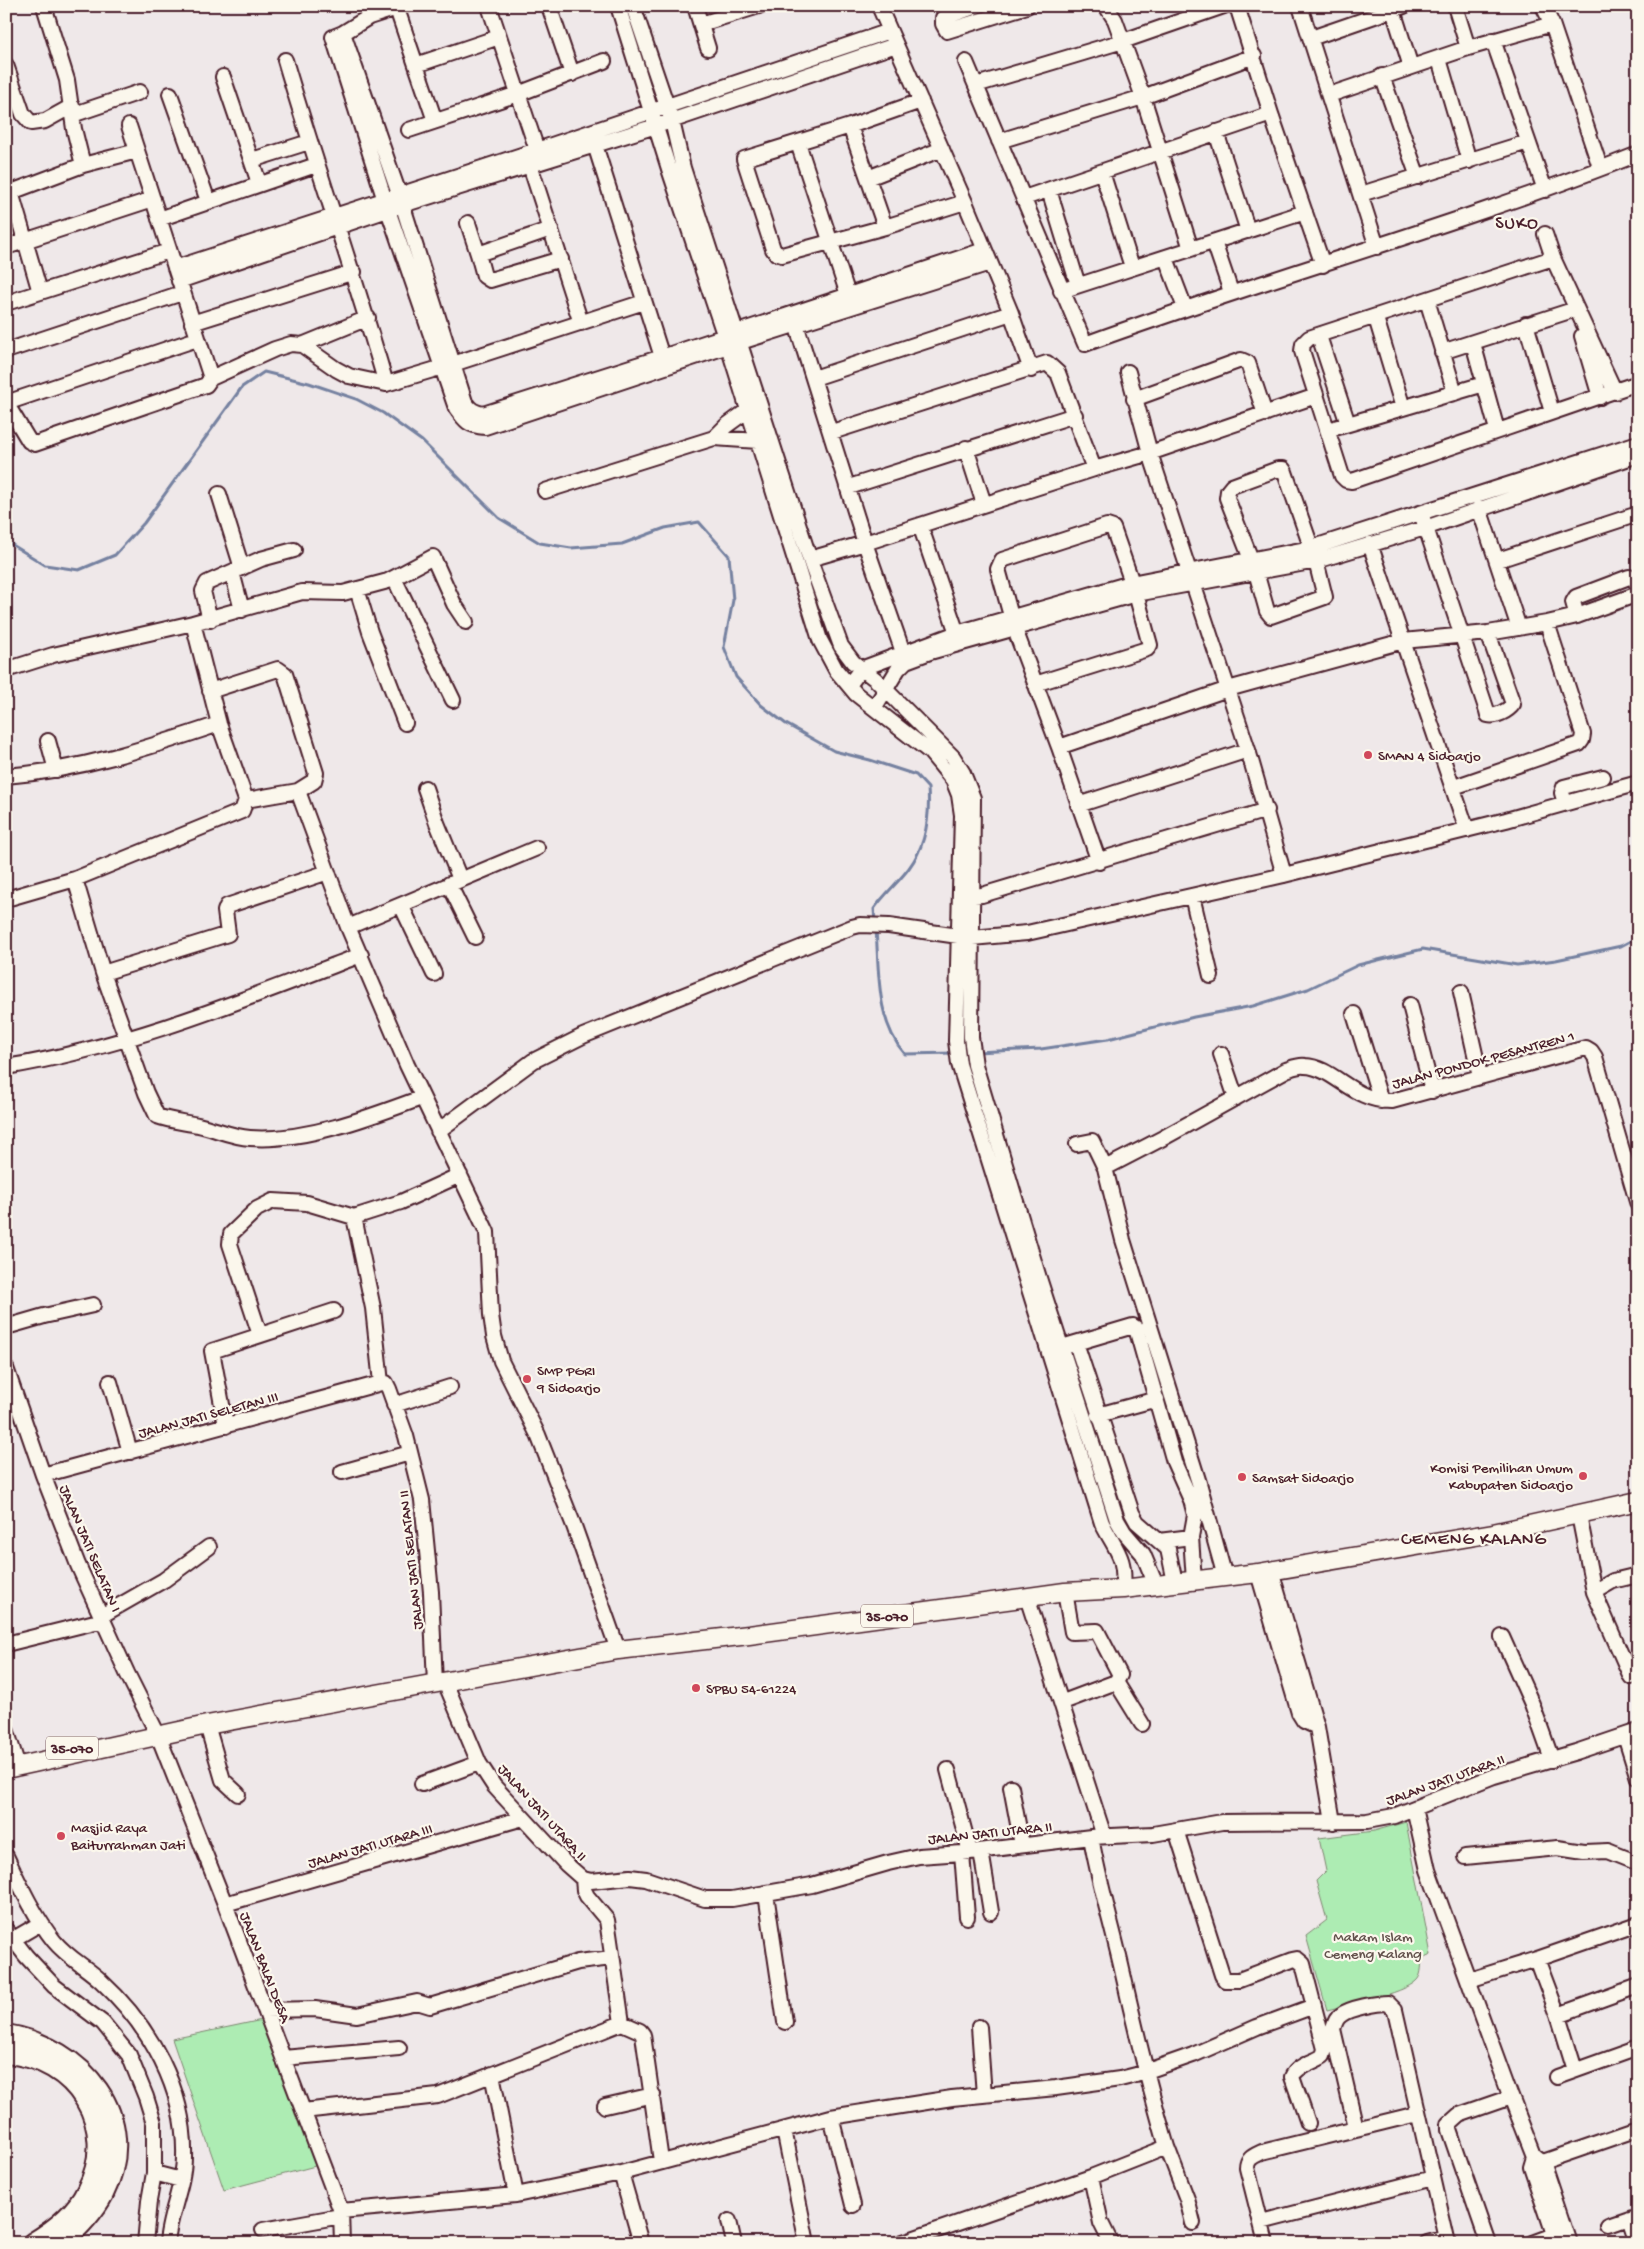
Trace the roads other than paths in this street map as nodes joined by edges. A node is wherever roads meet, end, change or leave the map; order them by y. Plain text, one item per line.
1 (44, 6) edge
2 (489, 6) edge
3 (549, 6) edge
4 (618, 6) edge
5 (633, 6) edge
6 (695, 6) edge
7 (759, 6) edge
8 (878, 6) edge
9 (977, 6) edge
10 (1026, 6) edge
11 (1106, 6) edge
12 (1224, 6) edge
13 (1237, 6) edge
14 (1300, 6) edge
15 (1455, 6) edge
16 (1543, 6) edge
17 (400, 7) edge
18 (1398, 8) edge
19 (1117, 13) edge
20 (700, 24) junction
21 (1552, 24) junction
22 (499, 37) junction
23 (893, 38) junction
24 (1311, 38) junction
25 (1494, 40) junction
26 (1123, 41) junction
27 (708, 48) dead end
28 (1468, 48) junction
29 (1254, 56) junction
30 (1439, 59) junction
31 (285, 60) dead end
32 (604, 61) dead end
33 (966, 62) dead end
34 (6, 65) edge
35 (416, 65) junction
36 (1411, 66) junction
37 (572, 74) junction
38 (1382, 76) junction
39 (223, 77) dead end
40 (976, 85) junction
41 (140, 92) dead end
42 (170, 94) dead end
43 (518, 94) junction
44 (1329, 94) junction
45 (1143, 97) junction
46 (921, 101) junction
47 (72, 111) junction
48 (669, 113) junction
49 (1271, 114) junction
50 (654, 119) junction
51 (435, 121) junction
52 (129, 126) dead end
53 (850, 126) junction
54 (409, 130) dead end
55 (1216, 132) junction
56 (999, 141) junction
57 (309, 142) junction
58 (1528, 142) junction
59 (798, 143) junction
60 (595, 145) junction
61 (942, 149) junction
62 (1161, 150) junction
63 (137, 151) junction
64 (1638, 154) edge
65 (530, 157) junction
66 (252, 160) junction
67 (1469, 161) junction
68 (83, 165) junction
69 (316, 166) junction
70 (1600, 167) junction
71 (1102, 172) junction
72 (1418, 177) junction
73 (868, 178) junction
74 (259, 183) junction
75 (1049, 190) junction
76 (1545, 190) junction
77 (9, 193) edge
78 (1361, 194) junction
79 (1024, 198) junction
80 (153, 200) junction
81 (208, 201) junction
82 (395, 201) junction
83 (965, 202) junction
84 (1305, 212) junction
85 (159, 219) junction
86 (336, 222) junction
87 (468, 223) dead end
88 (885, 227) junction
89 (551, 229) junction
90 (1248, 231) junction
91 (1545, 234) dead end
92 (25, 242) junction
93 (1214, 242) junction
94 (830, 243) junction
95 (6, 247) edge
96 (1377, 248) junction
97 (984, 250) junction
98 (1191, 250) junction
99 (169, 251) junction
100 (478, 254) junction
101 (1166, 258) junction
102 (1553, 258) junction
103 (561, 259) junction
104 (990, 263) junction
105 (1323, 264) junction
106 (1132, 267) junction
107 (354, 272) junction
108 (179, 280) junction
109 (1078, 285) junction
110 (1061, 291) junction
111 (40, 292) junction
112 (1231, 292) junction
113 (849, 300) junction
114 (1427, 300) junction
115 (6, 302) edge
116 (644, 302) junction
117 (1185, 308) junction
118 (1011, 312) junction
119 (1578, 314) junction
120 (368, 318) junction
121 (1376, 318) junction
122 (192, 322) junction
123 (581, 322) junction
124 (796, 324) junction
125 (1526, 324) junction
126 (1319, 336) junction
127 (733, 338) junction
128 (197, 339) junction
129 (1473, 343) junction
130 (302, 345) junction
131 (6, 351) edge
132 (1442, 352) junction
133 (662, 357) junction
134 (447, 366) junction
135 (1031, 370) junction
136 (1128, 372) dead end
137 (211, 378) junction
138 (814, 378) junction
139 (1638, 383) edge
140 (386, 384) junction
141 (1484, 384) junction
142 (1614, 392) junction
143 (1455, 393) junction
144 (1316, 396) junction
145 (1600, 397) junction
146 (1134, 399) junction
147 (6, 403) edge
148 (1403, 408) junction
149 (748, 410) junction
150 (1552, 412) junction
151 (1265, 414) junction
152 (1075, 415) junction
153 (1348, 424) junction
154 (1328, 430) junction
155 (1496, 430) junction
156 (832, 432) junction
157 (714, 438) junction
158 (758, 442) junction
159 (1638, 443) edge
160 (966, 448) junction
161 (1150, 453) junction
162 (1638, 455) edge
163 (1094, 469) junction
164 (849, 487) junction
165 (545, 491) dead end
166 (218, 494) dead end
167 (984, 504) junction
168 (1479, 508) junction
169 (1422, 514) junction
170 (1638, 514) edge
171 (920, 525) junction
172 (1425, 528) junction
173 (805, 543) junction
174 (866, 543) junction
175 (1370, 544) junction
176 (791, 548) junction
177 (294, 550) dead end
178 (1313, 554) junction
179 (1498, 560) junction
180 (811, 562) junction
181 (1254, 566) junction
182 (237, 570) junction
183 (798, 570) junction
184 (394, 578) junction
185 (1190, 578) junction
186 (1638, 587) edge
187 (1134, 588) junction
188 (357, 589) junction
189 (1638, 594) edge
190 (242, 610) junction
191 (1577, 616) junction
192 (210, 620) junction
193 (466, 622) dead end
194 (1012, 622) junction
195 (194, 623) junction
196 (1547, 623) junction
197 (1519, 628) junction
198 (1488, 634) junction
199 (1461, 635) junction
200 (959, 638) junction
201 (1403, 641) junction
202 (904, 657) junction
203 (861, 669) junction
204 (6, 670) edge
205 (1035, 684) junction
206 (849, 685) junction
207 (1228, 689) junction
208 (886, 690) junction
209 (210, 691) junction
210 (453, 700) dead end
211 (875, 707) junction
212 (405, 723) dead end
213 (219, 724) junction
214 (48, 741) dead end
215 (1059, 747) junction
216 (1248, 750) junction
217 (56, 770) junction
218 (6, 776) edge
219 (1603, 777) dead end
220 (1638, 783) edge
221 (1454, 786) junction
222 (425, 788) dead end
223 (298, 791) junction
224 (246, 800) junction
225 (1565, 803) junction
226 (1078, 805) junction
227 (1267, 810) junction
228 (1467, 830) junction
229 (537, 848) dead end
230 (967, 851) junction
231 (1099, 862) junction
232 (328, 872) junction
233 (1284, 875) junction
234 (75, 879) junction
235 (455, 881) junction
236 (965, 881) junction
237 (971, 896) junction
238 (1192, 896) junction
239 (6, 899) edge
240 (401, 905) junction
241 (348, 927) junction
242 (958, 936) junction
243 (475, 937) dead end
244 (972, 938) junction
245 (361, 955) junction
246 (103, 973) junction
247 (434, 974) dead end
248 (1211, 976) dead end
249 (1462, 992) dead end
250 (1410, 1005) dead end
251 (1354, 1014) dead end
252 (128, 1040) junction
253 (1221, 1054) dead end
254 (6, 1067) edge
255 (1480, 1076) junction
256 (1432, 1091) junction
257 (422, 1098) junction
258 (1236, 1098) junction
259 (1381, 1102) junction
260 (987, 1106) junction
261 (972, 1110) junction
262 (438, 1131) junction
263 (1077, 1144) dead end
264 (1104, 1168) junction
265 (460, 1175) junction
266 (1638, 1205) edge
267 (354, 1217) junction
268 (1032, 1280) junction
269 (93, 1305) dead end
270 (334, 1311) dead end
271 (6, 1327) edge
272 (260, 1335) junction
273 (1076, 1343) junction
274 (1063, 1351) junction
275 (1050, 1360) junction
276 (6, 1368) edge
277 (110, 1382) dead end
278 (381, 1383) junction
279 (450, 1387) dead end
280 (1157, 1399) junction
281 (394, 1405) junction
282 (1098, 1415) junction
283 (226, 1426) junction
284 (130, 1452) junction
285 (410, 1453) junction
286 (342, 1472) dead end
287 (43, 1475) junction
288 (1638, 1500) edge
289 (1579, 1515) junction
290 (1191, 1537) junction
291 (1159, 1541) junction
292 (209, 1547) dead end
293 (1264, 1572) junction
294 (1638, 1574) edge
295 (1225, 1577) junction
296 (1194, 1581) junction
297 (1175, 1582) junction
298 (1156, 1585) junction
299 (1123, 1589) junction
300 (1065, 1592) junction
301 (1594, 1592) junction
302 (1027, 1597) junction
303 (102, 1618) junction
304 (1502, 1637) dead end
305 (6, 1644) edge
306 (618, 1650) junction
307 (1631, 1677) dead end
308 (1116, 1682) junction
309 (440, 1683) junction
310 (1063, 1702) junction
311 (1142, 1724) dead end
312 (207, 1725) junction
313 (6, 1729) edge
314 (158, 1734) junction
315 (1631, 1734) edge
316 (1552, 1760) junction
317 (9, 1763) edge
318 (479, 1763) junction
319 (948, 1770) dead end
320 (1638, 1778) edge
321 (422, 1784) dead end
322 (1011, 1787) dead end
323 (238, 1794) dead end
324 (1414, 1808) junction
325 (524, 1818) junction
326 (1333, 1822) junction
327 (1176, 1830) junction
328 (1097, 1837) junction
329 (1022, 1845) junction
330 (971, 1852) junction
331 (6, 1856) edge
332 (1465, 1856) dead end
333 (1638, 1863) edge
334 (583, 1879) junction
335 (766, 1894) junction
336 (225, 1904) junction
337 (991, 1912) dead end
338 (967, 1917) dead end
339 (41, 1923) junction
340 (1638, 1924) edge
341 (9, 1935) edge
342 (612, 1958) junction
343 (1537, 1959) junction
344 (1469, 1980) junction
345 (1638, 1986) edge
346 (1314, 2006) junction
347 (266, 2010) junction
348 (1558, 2015) junction
349 (785, 2022) dead end
350 (622, 2023) junction
351 (979, 2028) dead end
352 (6, 2035) edge
353 (399, 2048) dead end
354 (1638, 2048) edge
355 (6, 2053) edge
356 (283, 2058) junction
357 (1575, 2070) junction
358 (1145, 2072) junction
359 (492, 2074) junction
360 (1557, 2077) dead end
361 (652, 2095) junction
362 (984, 2095) junction
363 (1510, 2097) junction
364 (604, 2106) dead end
365 (303, 2111) junction
366 (1418, 2114) junction
367 (831, 2117) junction
368 (1308, 2123) dead end
369 (1356, 2128) junction
370 (1638, 2129) edge
371 (784, 2130) junction
372 (1166, 2147) junction
373 (662, 2161) junction
374 (1536, 2161) junction
375 (154, 2173) junction
376 (621, 2173) junction
377 (1091, 2176) junction
378 (1433, 2178) junction
379 (181, 2180) junction
380 (516, 2195) junction
381 (853, 2205) dead end
382 (341, 2214) junction
383 (1633, 2218) edge
384 (729, 2221) dead end
385 (1261, 2222) junction
386 (1193, 2223) dead end
387 (1610, 2226) dead end
388 (263, 2230) dead end
389 (1561, 2238) edge
390 (1448, 2240) edge
391 (33, 2243) edge
392 (61, 2243) edge
393 (145, 2243) edge
394 (167, 2243) edge
395 (342, 2243) edge
396 (640, 2243) edge
397 (734, 2243) edge
398 (806, 2243) edge
399 (900, 2243) edge
400 (1111, 2243) edge
401 (1266, 2243) edge
402 (1427, 2243) edge
403 (1488, 2243) edge
404 (1532, 2243) edge
405 (1637, 2243) edge

1 - 47 street
2 - 22 street
3 - 37 street
4 - 50 street
5 - 48 street
6 - 20 street
7 - 20 street
8 - 23 street
9 - 10 street
11 - 19 street
12 - 26 street
13 - 29 street
14 - 24 street
15 - 28 street
16 - 21 street
17 - 35 street
17 - 82 street
18 - 24 street
18 - 36 street
19 - 26 street
20 - 27 street
21 - 25 street
21 - 70 street
22 - 35 street
22 - 43 street
23 - 46 street
23 - 48 street
24 - 44 street
25 - 28 street
25 - 58 street
26 - 40 street
26 - 45 street
28 - 30 street
29 - 45 street
29 - 49 street
30 - 36 street
30 - 67 street
31 - 57 street
32 - 37 street
33 - 40 street
34 - 47 street
35 - 51 street
36 - 38 street
37 - 43 street
38 - 44 street
38 - 72 street
39 - 66 street
40 - 56 street
41 - 47 street
42 - 81 street
43 - 51 street
43 - 65 street
44 - 78 street
45 - 56 street
45 - 62 street
46 - 53 street
46 - 61 street
47 - 68 street
48 - 50 street
48 - 127 street
49 - 55 street
49 - 84 street
50 - 60 street
50 - 65 street
50 - 127 street
51 - 54 street
52 - 63 street
53 - 59 street
53 - 73 street
55 - 62 street
55 - 90 street
56 - 79 street
57 - 66 street
57 - 69 street
58 - 67 street
58 - 76 street
59 - 94 street
59 - 94 street
60 - 65 street
60 - 116 street
61 - 73 street
61 - 83 street
62 - 71 street
62 - 98 street
63 - 68 street
63 - 80 street
64 - 70 street
65 - 82 street
65 - 89 street
66 - 74 street
67 - 72 street
68 - 77 street
69 - 74 street
69 - 86 street
70 - 76 street
71 - 75 street
71 - 106 street
72 - 78 street
73 - 88 street
74 - 81 street
75 - 79 street
75 - 109 street
76 - 96 street
77 - 92 street
78 - 96 street
79 - 110 street
80 - 85 street
80 - 92 street
81 - 85 street
82 - 86 street
82 - 134 street
83 - 88 street
83 - 97 street
84 - 90 street
84 - 105 street
85 - 99 street
86 - 107 street
86 - 108 street
87 - 100 street
88 - 94 street
89 - 100 street
89 - 103 street
90 - 93 street
91 - 102 street
92 - 95 street
92 - 111 street
93 - 98 street
93 - 112 street
94 - 113 street
96 - 105 street
97 - 104 street
97 - 113 street
98 - 101 street
99 - 108 street
99 - 111 street
100 - 103 street
101 - 106 street
101 - 117 street
102 - 114 street
102 - 119 street
103 - 123 street
104 - 113 street
104 - 118 street
105 - 112 street
106 - 109 street
107 - 120 street
107 - 122 street
108 - 122 street
108 - 131 street
109 - 110 street
110 - 117 street
111 - 115 street
112 - 117 street
113 - 124 street
113 - 127 street
114 - 121 street
114 - 132 street
116 - 123 street
116 - 133 street
118 - 135 street
118 - 138 street
119 - 125 street
119 - 142 street
119 - 145 street
120 - 130 street
120 - 140 street
121 - 126 street
121 - 148 street
122 - 128 street
123 - 134 street
124 - 127 street
124 - 138 street
125 - 129 street
125 - 150 street
126 - 144 street
126 - 153 street
127 - 133 street
127 - 134 street
127 - 149 street
127 - 173 street
128 - 137 street
128 - 147 street
129 - 132 street
129 - 141 street
130 - 137 street
130 - 140 street
132 - 143 street
133 - 134 street
134 - 140 street
135 - 152 street
135 - 156 street
136 - 146 street
137 - 147 street
138 - 156 street
139 - 142 street
141 - 143 street
141 - 155 street
142 - 145 street
143 - 148 street
144 - 151 street
144 - 154 street
145 - 150 street
146 - 151 street
146 - 161 street
148 - 153 street
149 - 157 street
149 - 158 street
150 - 155 street
151 - 161 street
152 - 160 street
152 - 163 street
153 - 154 street
154 - 155 street
156 - 164 street
157 - 158 street
157 - 165 street
158 - 176 street
159 - 169 street
160 - 164 street
160 - 167 street
161 - 163 street
161 - 185 street
162 - 168 street
163 - 167 street
164 - 174 street
166 - 182 street
167 - 171 street
168 - 172 street
168 - 179 street
169 - 172 street
169 - 178 street
170 - 179 street
171 - 174 street
171 - 200 street
172 - 175 street
172 - 199 street
173 - 176 street
173 - 180 street
174 - 180 street
174 - 202 street
175 - 178 street
175 - 201 street
176 - 183 street
177 - 182 street
178 - 181 street
178 - 181 street
178 - 181 street
179 - 197 street
180 - 183 street
180 - 203 street
181 - 185 street
182 - 190 street
182 - 192 street
183 - 206 street
184 - 188 street
184 - 193 street
184 - 210 street
185 - 187 street
185 - 207 street
186 - 191 street
187 - 194 street
187 - 194 street
187 - 205 street
188 - 190 street
188 - 212 street
189 - 191 street
190 - 192 street
191 - 196 street
192 - 195 street
194 - 200 street
194 - 205 street
195 - 204 street
195 - 209 street
196 - 197 street
196 - 221 street
197 - 198 street
198 - 199 street
198 - 199 street
199 - 201 street
200 - 202 street
201 - 207 street
201 - 221 street
202 - 203 street
202 - 208 street
203 - 206 street
203 - 208 street
205 - 215 street
206 - 211 street
207 - 215 street
207 - 216 street
208 - 211 street
208 - 230 street
209 - 213 street
209 - 223 street
211 - 230 street
213 - 217 street
213 - 224 street
214 - 217 street
215 - 226 street
216 - 226 street
216 - 227 street
217 - 218 street
219 - 225 street
220 - 225 street
221 - 228 street
222 - 235 street
223 - 224 street
223 - 232 street
224 - 234 street
225 - 228 street
226 - 231 street
227 - 231 street
227 - 233 street
228 - 233 street
229 - 235 street
230 - 236 street
231 - 237 street
232 - 241 street
232 - 246 street
233 - 238 street
234 - 239 street
234 - 246 street
235 - 240 street
235 - 243 street
236 - 237 street
236 - 242 street
237 - 244 street
238 - 244 street
238 - 248 street
240 - 241 street
240 - 247 street
241 - 245 street
242 - 244 street
242 - 261 street
242 - 262 street
244 - 260 street
245 - 252 street
245 - 257 street
246 - 252 street
249 - 255 street
250 - 256 street
251 - 259 street
252 - 254 street
252 - 257 street
253 - 258 street
255 - 256 street, JALAN PONDOK PESANTREN 1
255 - 266 street, JALAN PONDOK PESANTREN 1
256 - 259 street, JALAN PONDOK PESANTREN 1
257 - 262 street
258 - 259 street, JALAN PONDOK PESANTREN 1
258 - 264 street, JALAN PONDOK PESANTREN 1
260 - 261 street
260 - 268 street
261 - 268 street
262 - 265 street
263 - 264 street
264 - 295 street
265 - 267 street
265 - 306 street
267 - 272 street
267 - 278 street
268 - 274 street
268 - 275 street
269 - 271 street
270 - 272 street
272 - 283 street
273 - 274 street
273 - 280 street
273 - 282 street
274 - 275 street
274 - 298 street
275 - 299 street
276 - 287 street, JALAN JATI SELATAN I
277 - 284 street
278 - 281 street, JALAN JATI SELATAN II
278 - 283 street, JALAN JATI SELETAN III
279 - 281 street
280 - 282 street
280 - 290 street
281 - 285 street, JALAN JATI SELATAN II
282 - 291 street
283 - 284 street, JALAN JATI SELETAN III
284 - 287 street, JALAN JATI SELETAN III
285 - 286 street
285 - 309 street, JALAN JATI SELATAN II
287 - 303 street, JALAN JATI SELATAN I
288 - 289 main road, 35-070
289 - 293 main road, 35-070
289 - 301 street
290 - 291 street
290 - 296 street
291 - 297 street
292 - 303 street
293 - 295 main road, 35-070
293 - 326 street
294 - 301 street
295 - 296 main road, 35-070
296 - 297 main road, 35-070
297 - 298 main road, 35-070
298 - 299 main road, 35-070
299 - 300 main road, 35-070
300 - 302 main road, 35-070
300 - 308 street
301 - 307 street
302 - 306 main road, 35-070
302 - 310 street
303 - 305 street
303 - 314 street, JALAN JATI SELATAN I
304 - 316 street
306 - 309 main road, 35-070
308 - 310 street
308 - 311 street
309 - 312 main road, 35-070
309 - 318 street, JALAN JATI UTARA II
310 - 328 street
312 - 314 main road, 35-070
312 - 323 street
313 - 317 street
314 - 317 main road, 35-070
314 - 336 street, JALAN BALAI DESA
315 - 316 street, JALAN JATI UTARA II
315 - 320 street
316 - 324 street, JALAN JATI UTARA II
318 - 321 street
318 - 325 street, JALAN JATI UTARA II
319 - 330 street
322 - 329 street
324 - 326 street, JALAN JATI UTARA II
324 - 344 street
325 - 334 street, JALAN JATI UTARA II
325 - 336 street, JALAN JATI UTARA III
326 - 327 street, JALAN JATI UTARA II
327 - 328 street, JALAN JATI UTARA II
327 - 346 street
328 - 329 street, JALAN JATI UTARA II
328 - 358 street
329 - 330 street, JALAN JATI UTARA II
330 - 335 street, JALAN JATI UTARA II
330 - 337 street
330 - 338 street
331 - 339 street
332 - 333 street
334 - 335 street, JALAN JATI UTARA II
334 - 342 street
335 - 349 street
336 - 347 street, JALAN BALAI DESA
339 - 341 street
339 - 379 street
340 - 343 street
341 - 375 street
342 - 347 street
342 - 350 street
343 - 344 street
343 - 348 street
344 - 363 street
345 - 348 street
346 - 358 street
346 - 368 street
347 - 356 street, JALAN BALAI DESA
348 - 357 street
350 - 359 street
350 - 361 street
351 - 362 street
352 - 392 highway
353 - 356 street
354 - 357 street
355 - 391 highway
356 - 365 street, JALAN BALAI DESA
357 - 360 street
358 - 362 street
358 - 372 street
359 - 365 street
359 - 380 street
361 - 364 street
361 - 373 street
362 - 367 street
363 - 374 street
363 - 403 street
365 - 382 street, JALAN BALAI DESA
366 - 369 street
366 - 369 street
366 - 378 street
367 - 371 street
367 - 381 street
369 - 385 street
370 - 374 street
371 - 373 street
371 - 398 street
372 - 377 street
372 - 386 street
373 - 376 street
374 - 389 street
375 - 379 street
375 - 393 street
376 - 380 street
376 - 396 street
377 - 399 street
377 - 400 street
378 - 385 street
378 - 390 street
379 - 394 street
380 - 382 street
382 - 388 street
382 - 395 street, JALAN BALAI DESA
383 - 387 street
383 - 405 street
384 - 397 street
385 - 401 street
389 - 404 street
390 - 402 street

